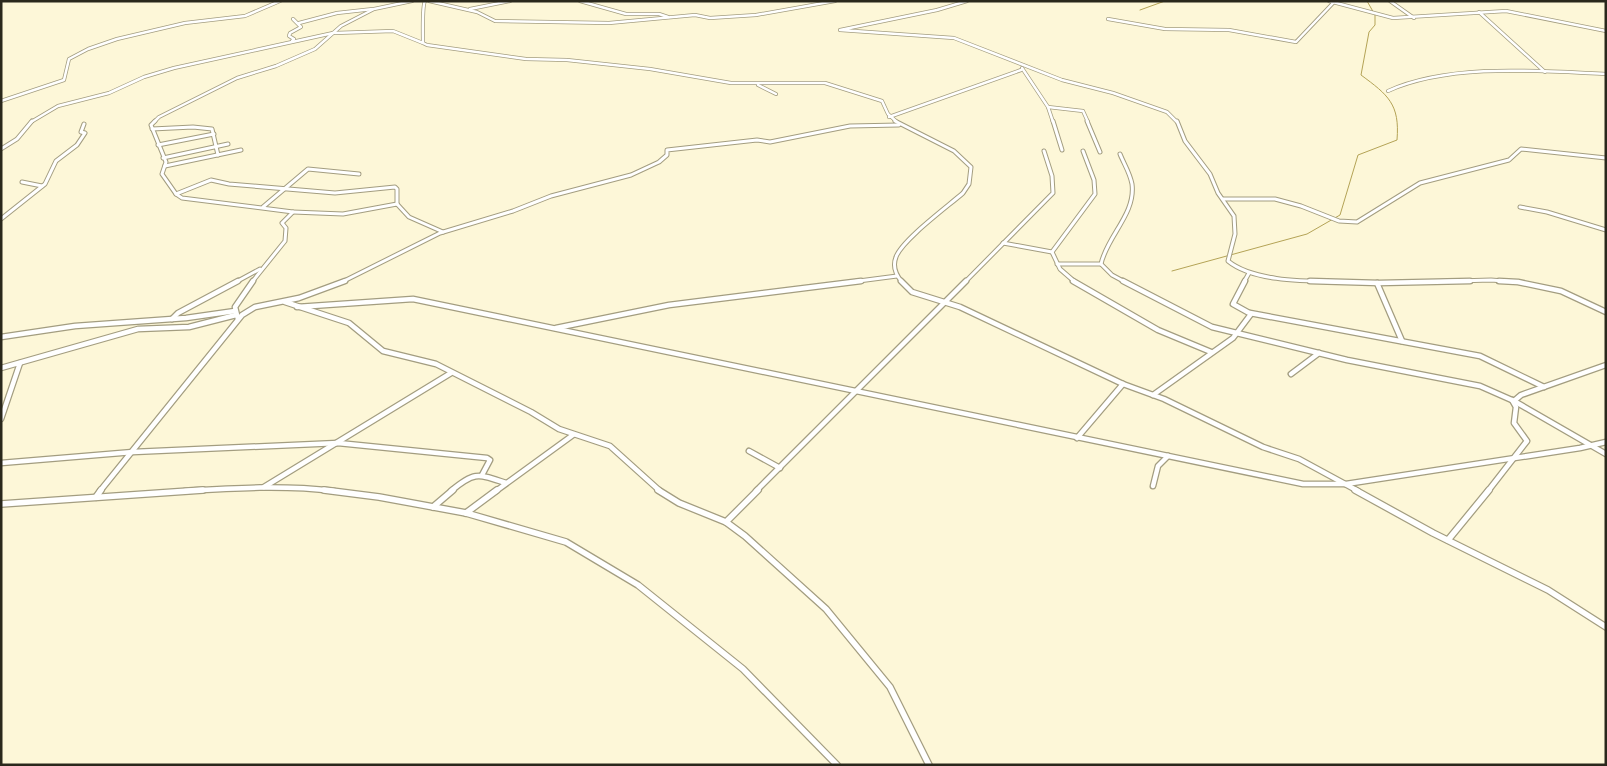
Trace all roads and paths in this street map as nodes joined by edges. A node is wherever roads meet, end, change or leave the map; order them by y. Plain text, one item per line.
1 (280, 1) edge
2 (412, 1) edge
3 (427, 1) edge
4 (510, 1) edge
5 (580, 1) edge
6 (835, 1) edge
7 (967, 1) edge
8 (1329, 1) edge
9 (1390, 1) edge
10 (1334, 2) edge
11 (374, 9) junction
12 (466, 10) junction
13 (1479, 12) junction
14 (669, 17) junction
15 (1409, 17) junction
16 (293, 18) dead end
17 (1108, 20) dead end
18 (299, 23) junction
19 (1606, 31) edge
20 (334, 33) junction
21 (292, 41) junction
22 (423, 43) junction
23 (1023, 65) junction
24 (1021, 70) junction
25 (1545, 72) junction
26 (1606, 74) edge
27 (757, 84) junction
28 (1388, 91) dead end
29 (776, 94) dead end
30 (1, 100) edge
31 (1048, 107) junction
32 (889, 117) junction
33 (84, 124) dead end
34 (899, 125) junction
35 (152, 129) junction
36 (214, 134) junction
37 (228, 144) dead end
38 (158, 145) junction
39 (217, 146) junction
40 (1, 149) edge
41 (241, 150) dead end
42 (1062, 150) dead end
43 (1044, 151) dead end
44 (1083, 151) dead end
45 (1100, 152) dead end
46 (1120, 154) dead end
47 (218, 155) junction
48 (164, 158) junction
49 (1606, 158) edge
50 (165, 166) junction
51 (359, 174) dead end
52 (22, 182) dead end
53 (42, 186) junction
54 (287, 187) junction
55 (176, 194) junction
56 (1223, 199) junction
57 (397, 204) junction
58 (263, 207) junction
59 (1520, 207) dead end
60 (294, 212) junction
61 (1, 219) edge
62 (1606, 230) edge
63 (442, 232) junction
64 (1003, 243) junction
65 (1052, 252) junction
66 (1057, 264) junction
67 (1101, 264) junction
68 (261, 268) junction
69 (1249, 273) junction
70 (897, 276) junction
71 (1377, 283) junction
72 (283, 301) junction
73 (945, 303) junction
74 (297, 307) junction
75 (1250, 312) junction
76 (1606, 312) edge
77 (236, 315) junction
78 (172, 319) junction
79 (553, 329) junction
80 (1238, 332) junction
81 (1, 337) edge
82 (1402, 341) junction
83 (1211, 352) junction
84 (1319, 353) junction
85 (20, 363) junction
86 (1606, 365) edge
87 (1, 368) edge
88 (451, 373) junction
89 (1291, 374) dead end
90 (1123, 384) junction
91 (1544, 387) junction
92 (856, 391) junction
93 (1153, 395) junction
94 (1513, 400) junction
95 (1, 419) edge
96 (573, 435) junction
97 (1077, 438) junction
98 (338, 442) junction
99 (1606, 442) edge
100 (1592, 445) junction
101 (748, 451) dead end
102 (132, 452) junction
103 (1606, 454) edge
104 (1168, 456) junction
105 (1514, 458) junction
106 (1, 463) edge
107 (780, 468) junction
108 (482, 475) junction
109 (506, 483) junction
110 (1346, 484) junction
111 (1153, 486) dead end
112 (263, 487) junction
113 (96, 497) junction
114 (1, 504) edge
115 (433, 507) junction
116 (466, 513) junction
117 (726, 522) junction
118 (1448, 540) junction
119 (1606, 627) edge
120 (837, 765) edge
121 (929, 765) edge

1 - 30 street
2 - 11 street
3 - 12 street
3 - 22 street
4 - 12 street
5 - 14 street
6 - 14 street
7 - 23 street
8 - 10 street
9 - 15 street
10 - 15 street
10 - 17 street
11 - 18 street
11 - 20 street
12 - 14 street
13 - 15 street
13 - 19 street
13 - 25 street
16 - 18 street
18 - 21 street
20 - 21 street
20 - 22 street
20 - 35 street
21 - 40 street
22 - 27 street
23 - 24 street
23 - 56 street
24 - 31 street
24 - 32 street
25 - 26 street
25 - 28 street
27 - 29 street
27 - 32 street
31 - 42 street
31 - 45 street
32 - 34 street
33 - 53 street
34 - 63 street
34 - 70 street
35 - 36 street
35 - 38 street
36 - 38 street
36 - 39 street
37 - 39 street
38 - 48 street
39 - 47 street
39 - 48 street
41 - 47 street
43 - 64 street
44 - 65 street
46 - 67 street
47 - 50 street
48 - 50 street
49 - 56 street
50 - 55 street
51 - 54 street
52 - 53 street
53 - 61 street
54 - 55 street
54 - 57 street
54 - 58 street
55 - 58 street
56 - 69 street
57 - 60 street
57 - 63 street
58 - 60 street
59 - 62 street
60 - 68 street
63 - 72 street
64 - 65 street
64 - 73 street
65 - 66 street
66 - 67 street
66 - 83 street
67 - 80 street
68 - 77 street
68 - 78 street
69 - 71 street
69 - 75 street
70 - 73 street
70 - 79 street
71 - 76 street
71 - 82 street
72 - 74 street
72 - 77 street
73 - 90 street
73 - 92 street
74 - 79 street
74 - 88 street
75 - 80 street
75 - 82 street
77 - 78 street
77 - 85 street
77 - 102 street
78 - 81 street
79 - 92 street
80 - 83 street
80 - 84 street
82 - 91 street
83 - 93 street
84 - 89 street
84 - 94 street
85 - 87 street
85 - 95 street
86 - 91 street
88 - 96 street
88 - 98 street
90 - 93 street
90 - 97 street
91 - 94 street
92 - 97 street
92 - 107 street
93 - 110 street
94 - 100 street
94 - 105 street
96 - 109 street
96 - 117 street
97 - 104 street
98 - 102 street
98 - 108 street
98 - 112 street
99 - 100 street
100 - 103 street
100 - 105 street
101 - 107 street
102 - 106 street
102 - 113 street
104 - 110 street
104 - 111 street
105 - 110 street
105 - 118 street
107 - 117 street
108 - 109 street
108 - 115 street
109 - 116 street
110 - 118 street
112 - 113 street
112 - 115 street
113 - 114 street
115 - 116 street
116 - 120 street
117 - 121 street
118 - 119 street

